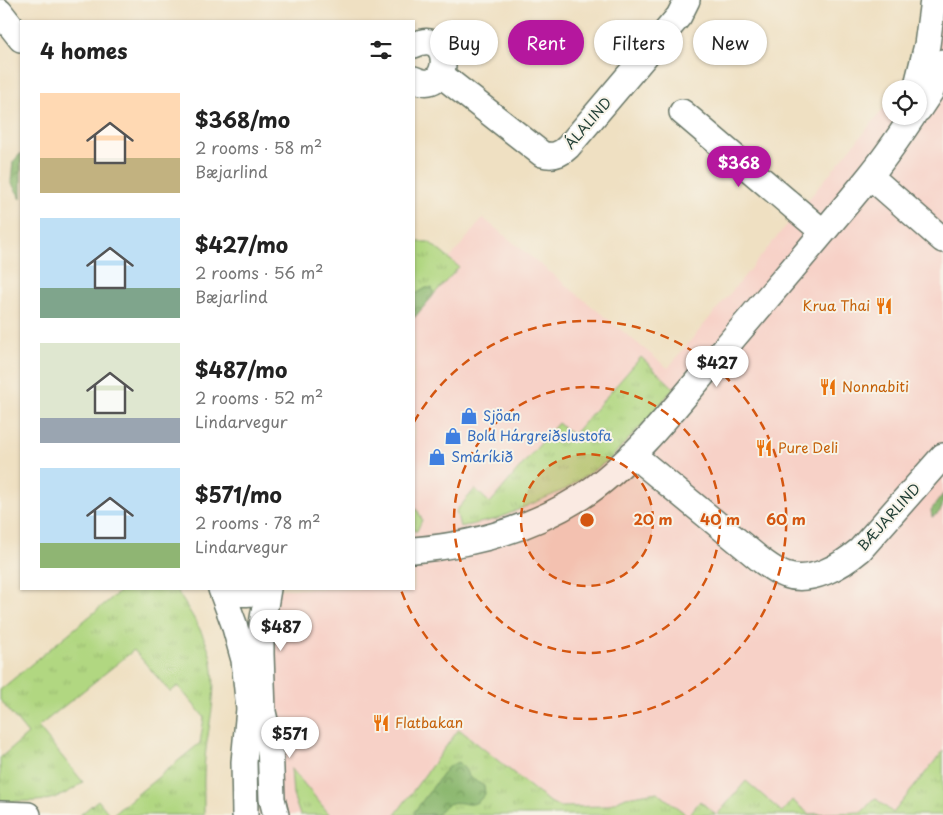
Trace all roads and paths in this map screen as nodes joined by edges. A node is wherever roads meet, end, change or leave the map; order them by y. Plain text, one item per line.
1 (687, 0) edge
2 (933, 0) edge
3 (0, 12) edge
4 (20, 38) edge
5 (415, 44) edge
6 (943, 62) edge
7 (440, 74) junction
8 (415, 79) edge
9 (918, 80) edge
10 (927, 98) edge
11 (682, 112) dead end
12 (907, 125) edge
13 (870, 176) junction
14 (823, 232) junction
15 (943, 240) edge
16 (632, 454) junction
17 (943, 456) edge
18 (415, 550) edge
19 (221, 590) edge
20 (230, 590) edge
21 (265, 590) edge
22 (268, 590) edge
23 (0, 814) edge
24 (28, 815) edge
25 (245, 815) edge
26 (276, 815) edge

1 - 7 street, ÁLALIND
2 - 9 street
3 - 4 street
5 - 7 street
6 - 10 street
7 - 8 street
11 - 14 street
12 - 13 street
13 - 14 street
13 - 15 street
14 - 16 street
16 - 17 street, BÆJARLIND
16 - 18 street
19 - 25 street
20 - 21 street
22 - 26 street
23 - 24 street

